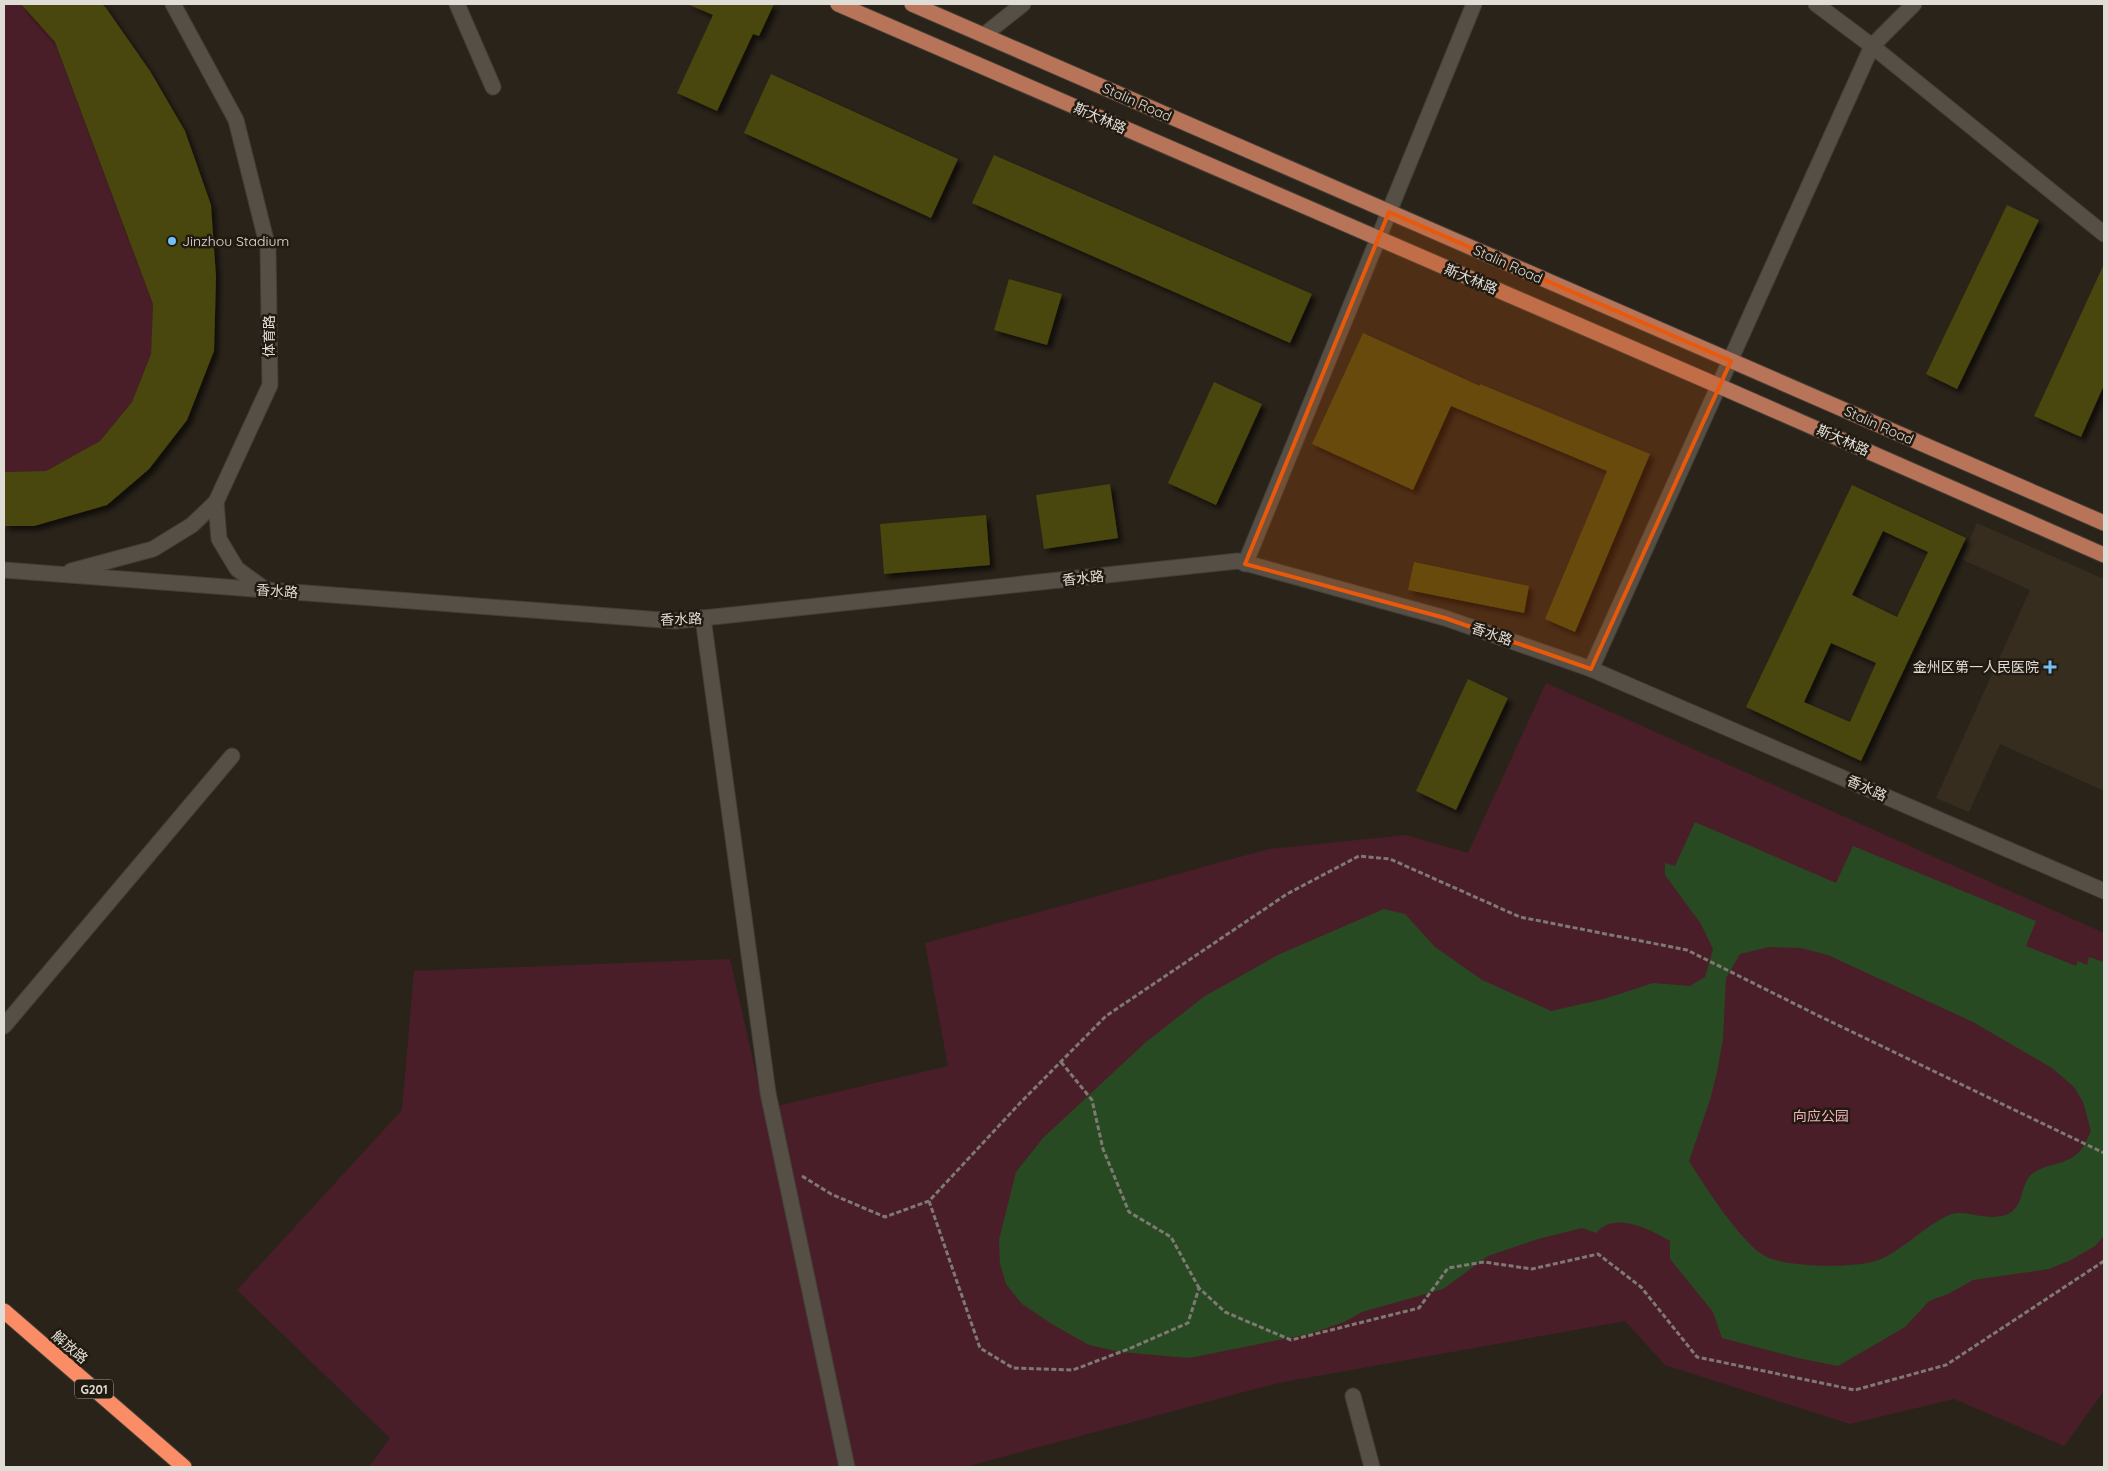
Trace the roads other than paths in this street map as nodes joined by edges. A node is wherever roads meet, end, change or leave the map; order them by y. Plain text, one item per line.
1 (173, 4) edge
2 (457, 4) edge
3 (838, 4) edge
4 (912, 4) edge
5 (1023, 4) edge
6 (1474, 4) edge
7 (1816, 4) edge
8 (1914, 4) edge
9 (984, 35) junction
10 (1872, 46) junction
11 (493, 87) dead end
12 (1389, 212) junction
13 (2104, 234) edge
14 (1377, 238) junction
15 (1731, 360) junction
16 (1719, 386) junction
17 (216, 502) junction
18 (2104, 523) edge
19 (2104, 555) edge
20 (1245, 564) junction
21 (4, 570) edge
22 (60, 574) junction
23 (266, 590) junction
24 (703, 618) junction
25 (1590, 669) junction
26 (232, 756) dead end
27 (2104, 892) edge
28 (4, 1026) edge
29 (4, 1311) edge
30 (1353, 1396) dead end
31 (184, 1467) edge
32 (846, 1467) edge
33 (1372, 1467) edge

1 - 17 street, 体育路
2 - 11 street
3 - 14 main road, 斯大林路
4 - 9 main road, Stalin Road
5 - 9 street
6 - 12 street
7 - 10 street
8 - 10 street
9 - 12 main road, Stalin Road
10 - 13 street
10 - 15 street
12 - 14 street
12 - 15 main road, Stalin Road
14 - 16 main road, 斯大林路
14 - 20 street
15 - 16 street
15 - 18 main road, Stalin Road
16 - 19 main road, 斯大林路
16 - 25 street
17 - 22 street, 体育路
17 - 23 street
20 - 24 street, 香水路
20 - 25 street, 香水路
21 - 22 street, 香水路
22 - 23 street, 香水路
23 - 24 street, 香水路
24 - 32 street
25 - 27 street, 香水路
26 - 28 street
29 - 31 highway, 解放路 / G201
30 - 33 street

